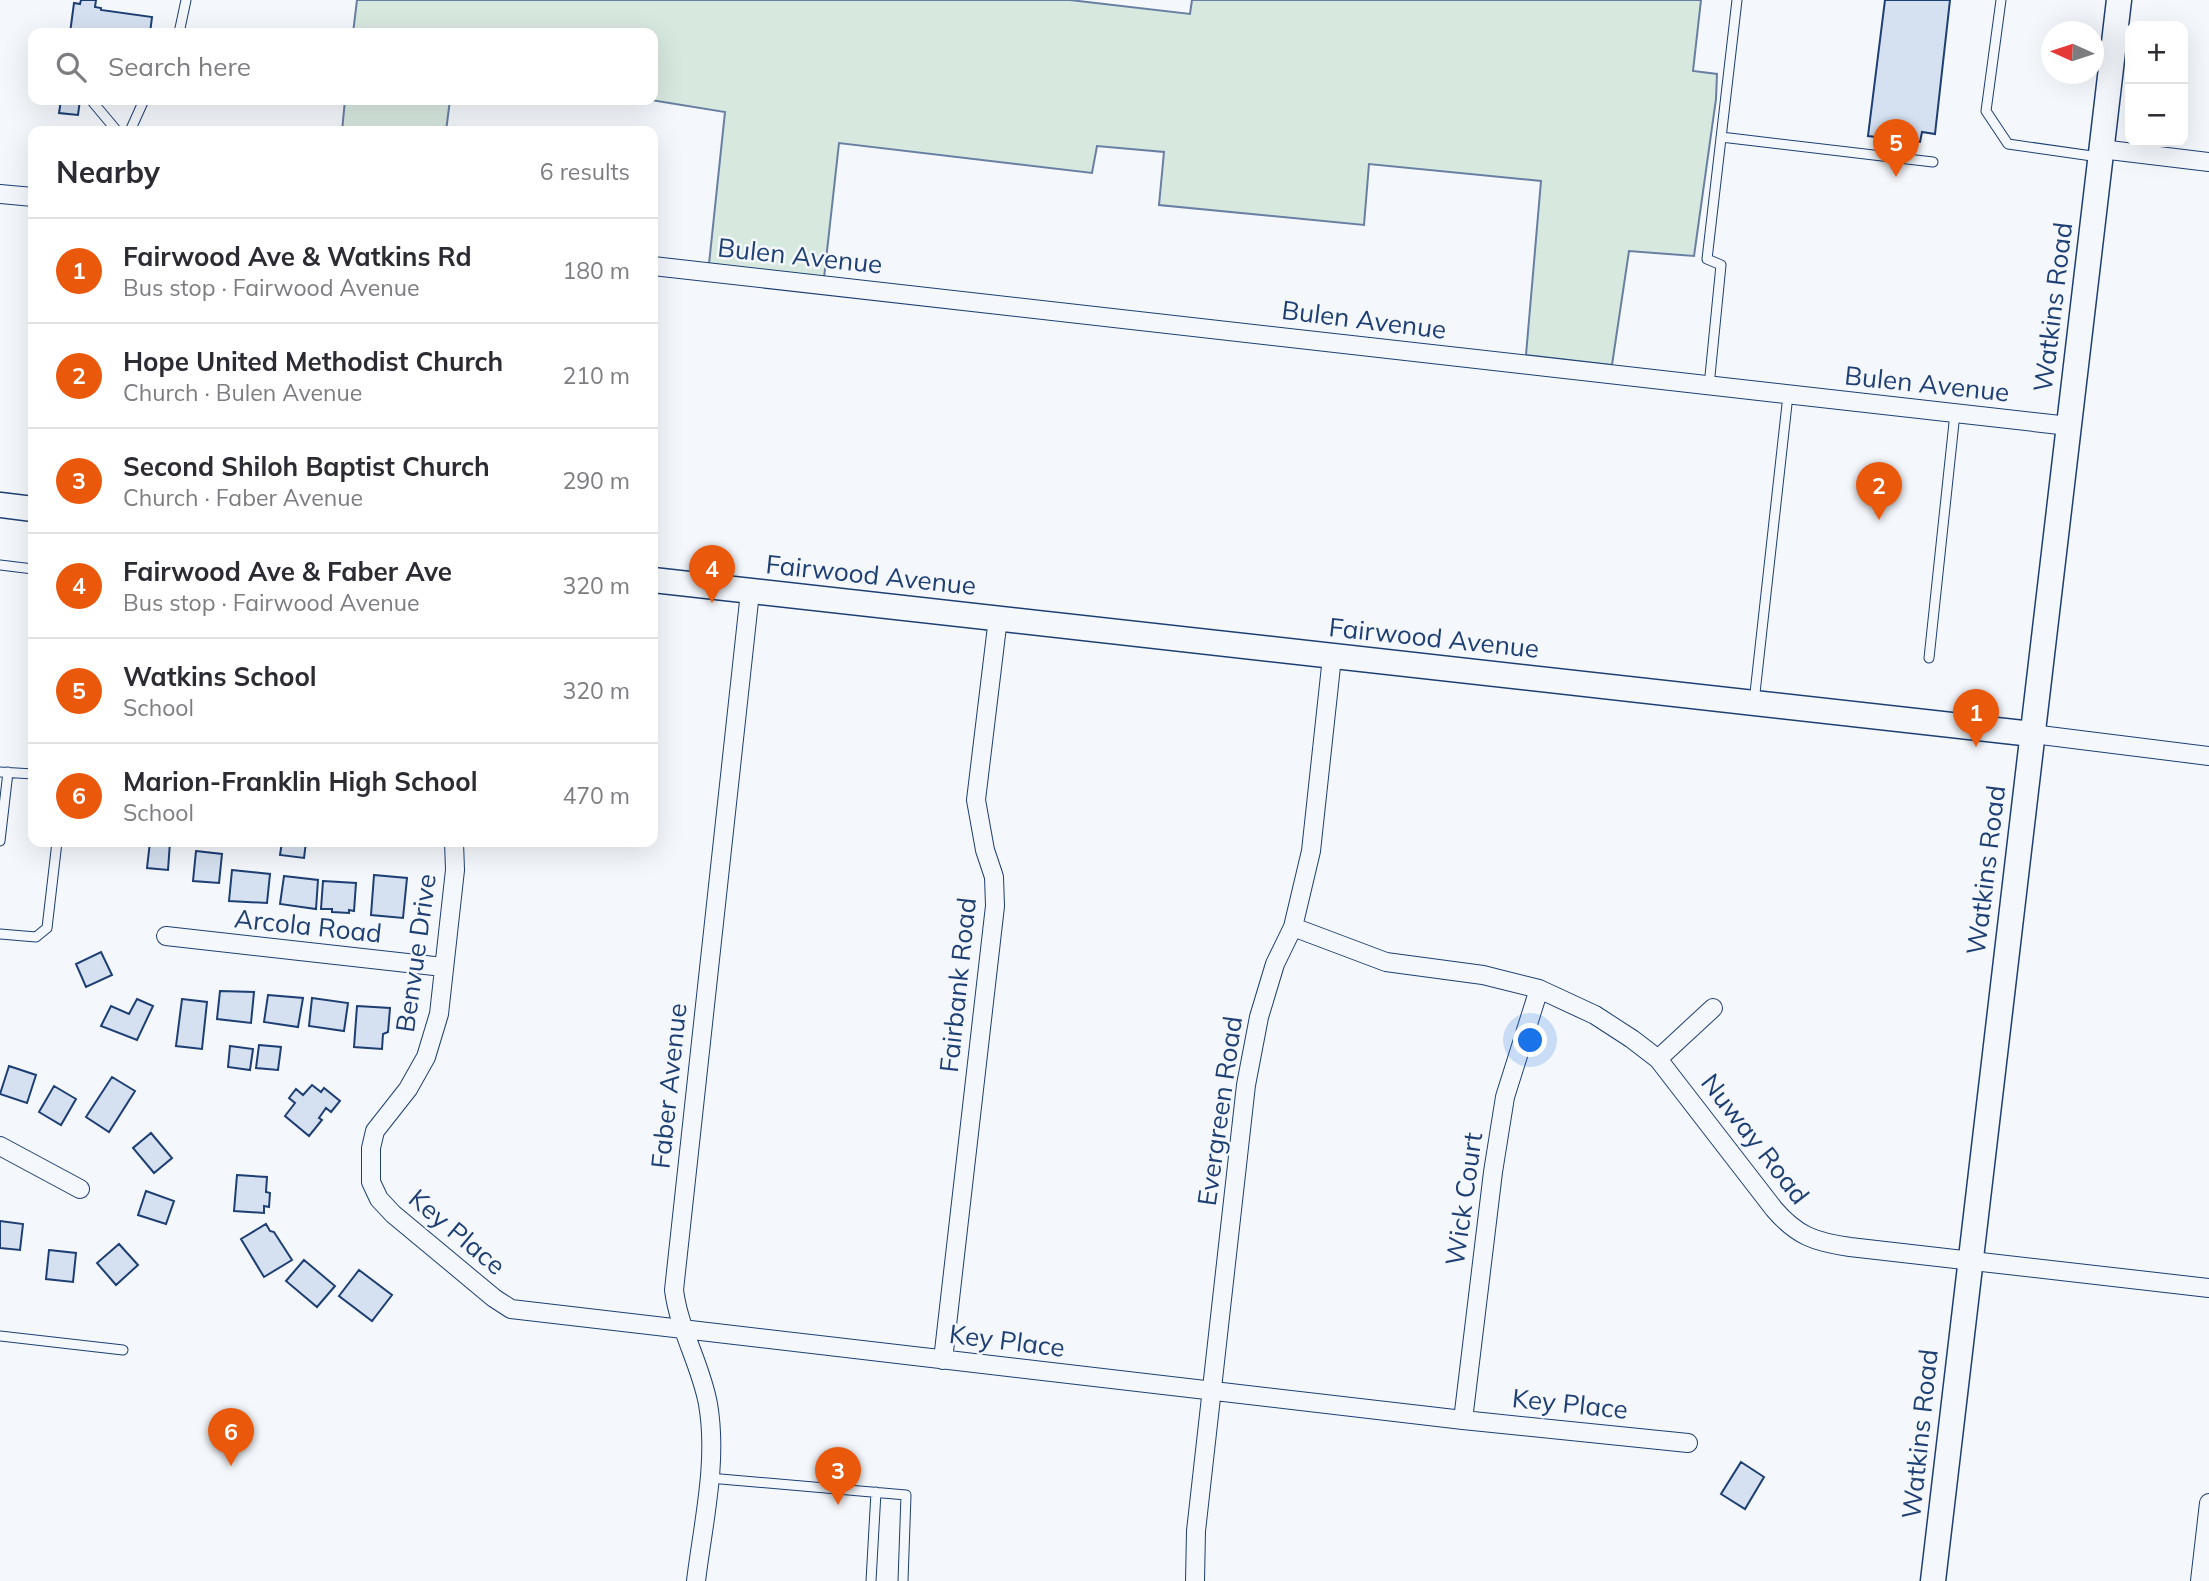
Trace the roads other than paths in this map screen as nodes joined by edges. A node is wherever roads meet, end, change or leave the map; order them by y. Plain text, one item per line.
1 (186, 0) edge
2 (1737, 0) edge
3 (2001, 0) edge
4 (2119, 0) edge
5 (180, 28) edge
6 (95, 105) edge
7 (142, 105) edge
8 (113, 126) edge
9 (132, 126) edge
10 (1721, 137) junction
11 (2101, 153) junction
12 (1933, 162) dead end
13 (2209, 162) edge
14 (0, 194) edge
15 (28, 197) edge
16 (658, 267) edge
17 (1709, 386) junction
18 (1788, 395) junction
19 (1955, 413) junction
20 (2069, 426) junction
21 (0, 505) edge
22 (28, 508) edge
23 (0, 565) edge
24 (28, 568) edge
25 (658, 581) edge
26 (750, 592) junction
27 (998, 618) junction
28 (1332, 657) junction
29 (1929, 658) dead end
30 (1754, 704) junction
31 (2032, 734) junction
32 (2209, 756) edge
33 (4, 772) edge
34 (28, 774) edge
35 (0, 841) edge
36 (56, 847) edge
37 (454, 847) edge
38 (1293, 927) junction
39 (0, 934) edge
40 (166, 936) dead end
41 (443, 967) junction
42 (1539, 989) junction
43 (1713, 1008) dead end
44 (1658, 1059) junction
45 (0, 1146) edge
46 (371, 1182) joint
47 (80, 1189) dead end
48 (1970, 1261) junction
49 (2209, 1288) edge
50 (683, 1330) junction
51 (0, 1336) edge
52 (123, 1350) dead end
53 (943, 1360) junction
54 (1211, 1391) junction
55 (1463, 1420) junction
56 (1688, 1443) dead end
57 (709, 1478) junction
58 (876, 1492) junction
59 (2209, 1503) edge
60 (696, 1581) edge
61 (871, 1581) edge
62 (903, 1581) edge
63 (1195, 1581) edge
64 (1933, 1581) edge
65 (2200, 1581) edge

1 - 5 lane
2 - 10 lane
3 - 11 lane
4 - 11 street, Watkins Road
6 - 8 lane
7 - 9 lane
10 - 12 lane
10 - 17 lane
11 - 13 street
11 - 20 street, Watkins Road
14 - 15 street
16 - 17 street, Bulen Avenue
17 - 18 street, Bulen Avenue
18 - 19 street, Bulen Avenue
18 - 30 lane
19 - 20 street, Bulen Avenue
19 - 29 lane
20 - 31 street, Watkins Road
21 - 22 street
23 - 24 lane
25 - 26 street, Fairwood Avenue
26 - 27 street, Fairwood Avenue
26 - 50 street, Faber Avenue
27 - 28 street, Fairwood Avenue
27 - 53 street, Fairbank Road
28 - 30 street, Fairwood Avenue
28 - 38 street, Evergreen Road
30 - 31 street, Fairwood Avenue
31 - 32 street, Fairwood Avenue
31 - 48 street, Watkins Road
33 - 34 lane
33 - 35 lane
36 - 39 lane
37 - 41 street, Benvue Drive
38 - 42 street, Nuway Road
38 - 54 street, Evergreen Road
40 - 41 street, Arcola Road
41 - 46 street, Benvue Drive
42 - 44 street, Nuway Road
42 - 55 street, Wick Court
43 - 44 street
44 - 48 street, Nuway Road
45 - 47 street
46 - 50 street, Key Place
48 - 49 street, Nuway Road
48 - 64 street, Watkins Road
50 - 53 street, Key Place
50 - 57 street, Faber Avenue
51 - 52 lane
53 - 54 street, Key Place
54 - 55 street, Key Place
54 - 63 street, Evergreen Road
55 - 56 street, Key Place
57 - 58 lane
57 - 60 street, Faber Avenue
58 - 61 lane
58 - 62 lane
59 - 65 street

